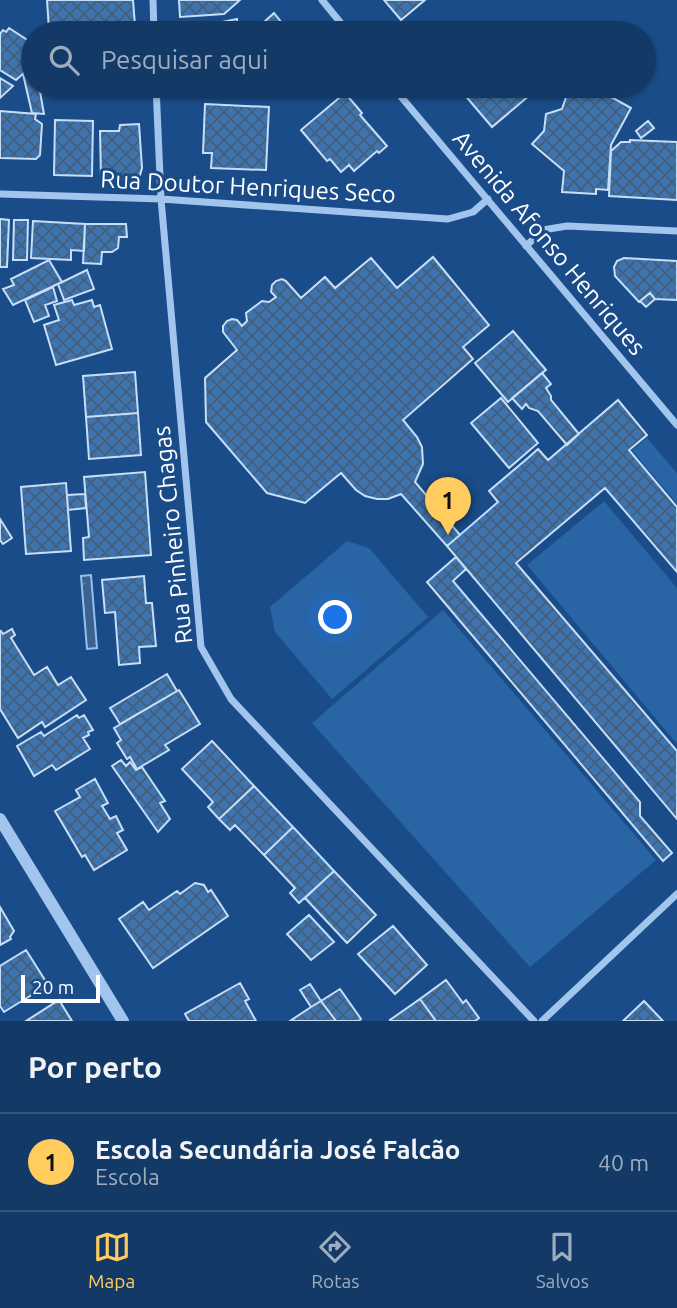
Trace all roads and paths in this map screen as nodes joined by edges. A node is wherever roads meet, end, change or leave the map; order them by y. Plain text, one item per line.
1 (153, 0) edge
2 (322, 0) edge
3 (154, 21) edge
4 (339, 21) edge
5 (157, 98) edge
6 (402, 98) edge
7 (0, 194) edge
8 (161, 199) junction
9 (488, 200) junction
10 (677, 231) edge
11 (526, 246) junction
12 (677, 425) edge
13 (0, 819) edge
14 (677, 894) edge
15 (124, 1021) edge
16 (534, 1021) edge
17 (542, 1021) edge

1 - 3 street
2 - 4 street
5 - 8 street, Rua Pinheiro Chagas
6 - 9 street, Avenida Afonso Henriques
7 - 8 street, Rua Doutor Henriques Seco
8 - 9 street, Rua Doutor Henriques Seco
8 - 16 street, Rua Pinheiro Chagas
9 - 11 street, Avenida Afonso Henriques
10 - 11 street
11 - 12 street, Avenida Afonso Henriques
13 - 15 street
14 - 17 street

